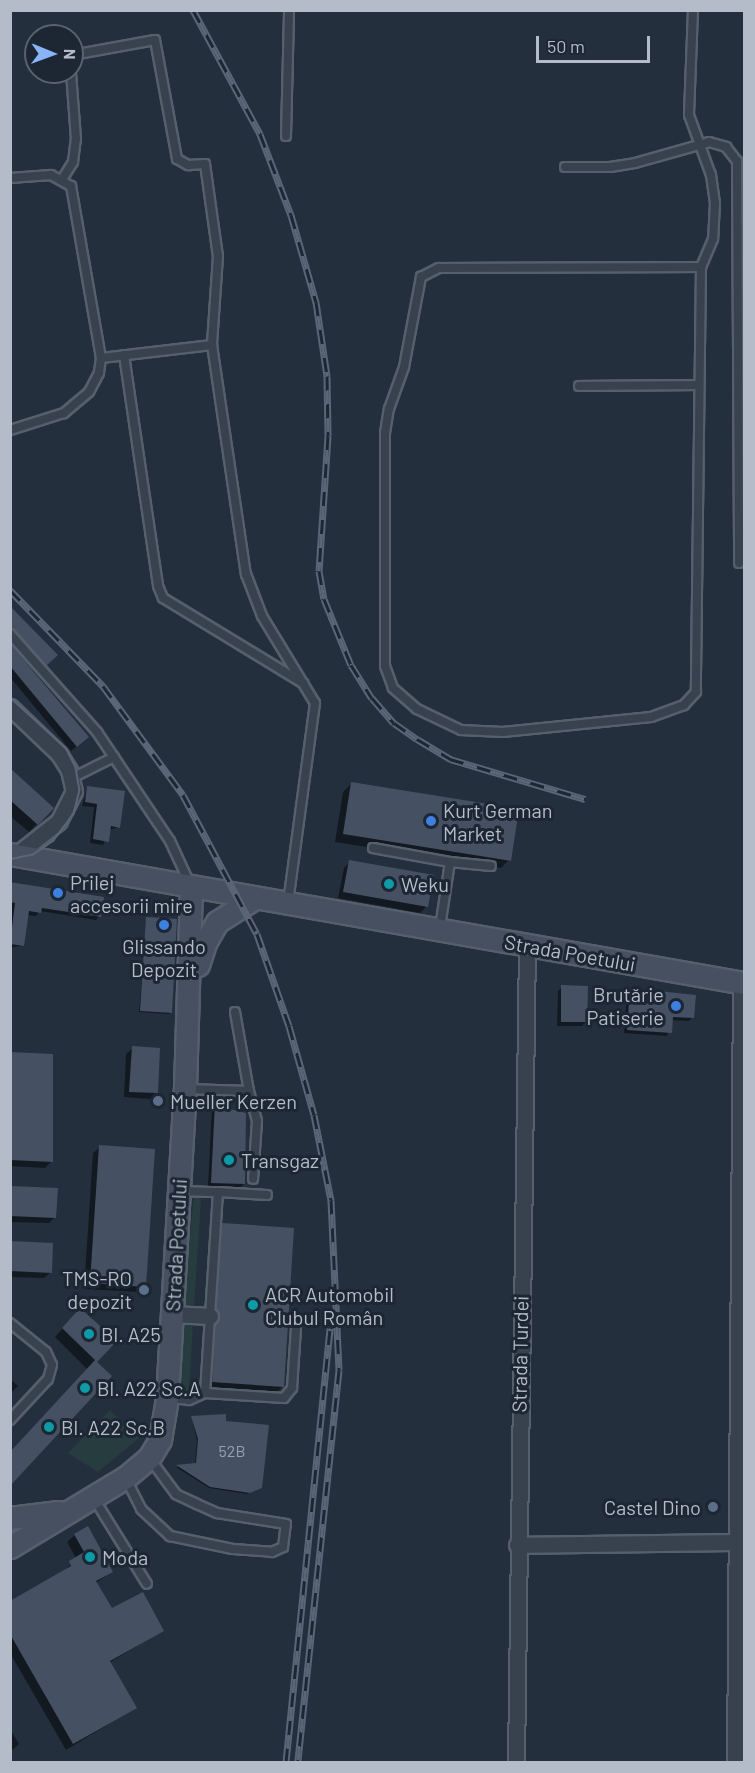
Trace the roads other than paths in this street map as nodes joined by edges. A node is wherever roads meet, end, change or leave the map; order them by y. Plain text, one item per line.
1 (289, 10) edge
2 (693, 10) edge
3 (84, 53) edge
4 (72, 84) edge
5 (286, 136) dead end
6 (700, 143) junction
7 (741, 161) edge
8 (565, 166) dead end
9 (10, 178) edge
10 (63, 178) junction
11 (701, 267) junction
12 (742, 293) edge
13 (212, 345) junction
14 (124, 355) junction
15 (101, 358) junction
16 (699, 385) junction
17 (579, 386) dead end
18 (10, 430) edge
19 (741, 493) edge
20 (739, 563) dead end
21 (10, 634) edge
22 (306, 685) junction
23 (10, 707) edge
24 (114, 757) junction
25 (72, 778) junction
26 (373, 848) dead end
27 (13, 855) edge
28 (450, 862) junction
29 (491, 866) dead end
30 (191, 888) junction
31 (253, 899) junction
32 (288, 906) junction
33 (440, 931) junction
34 (527, 945) junction
35 (743, 983) edge
36 (190, 1001) junction
37 (235, 1012) dead end
38 (185, 1089) junction
39 (249, 1091) junction
40 (253, 1179) dead end
41 (179, 1191) junction
42 (218, 1192) junction
43 (267, 1195) dead end
44 (172, 1314) junction
45 (210, 1316) junction
46 (10, 1323) edge
47 (296, 1327) dead end
48 (205, 1392) junction
49 (167, 1398) junction
50 (10, 1420) edge
51 (149, 1458) junction
52 (126, 1477) junction
53 (92, 1496) junction
54 (65, 1511) junction
55 (10, 1518) edge
56 (741, 1542) edge
57 (517, 1545) junction
58 (10, 1547) edge
59 (147, 1584) dead end
60 (516, 1762) edge
61 (735, 1762) edge

1 - 5 lane
2 - 6 lane
3 - 13 lane
4 - 10 lane
6 - 7 lane
6 - 8 lane
6 - 11 lane
7 - 12 lane
9 - 10 lane
10 - 15 lane
11 - 16 lane
11 - 16 lane
12 - 19 lane
13 - 14 lane
13 - 22 lane
14 - 15 lane
14 - 22 lane
15 - 18 lane
16 - 17 lane
19 - 20 lane
21 - 24 lane
22 - 32 lane
23 - 25 street
24 - 25 lane
24 - 30 lane
25 - 27 street
26 - 28 lane
27 - 30 street
28 - 29 lane
28 - 33 lane
30 - 31 street, Strada Poetului
30 - 36 street, Strada Poetului
31 - 32 street, Strada Poetului
31 - 36 street, Strada Poetului
32 - 33 street, Strada Poetului
33 - 34 street, Strada Poetului
34 - 35 street, Strada Poetului
34 - 57 street, Strada Turdei
35 - 56 street
36 - 38 street, Strada Poetului
37 - 39 lane
38 - 39 lane
38 - 41 street, Strada Poetului
39 - 40 lane
41 - 42 lane
41 - 44 street, Strada Poetului
42 - 43 lane
42 - 45 lane
44 - 45 street
44 - 49 street, Strada Poetului
45 - 48 lane
46 - 50 lane
47 - 48 lane
48 - 49 lane
49 - 51 street, Strada Poetului
51 - 52 street, Strada Poetului
51 - 52 lane
52 - 53 street, Strada Poetului
53 - 54 street, Strada Poetului
53 - 59 lane
54 - 55 street, Strada Poetului
54 - 58 street, Strada Poetului
56 - 57 street
56 - 61 street
57 - 60 street, Strada Turdei

